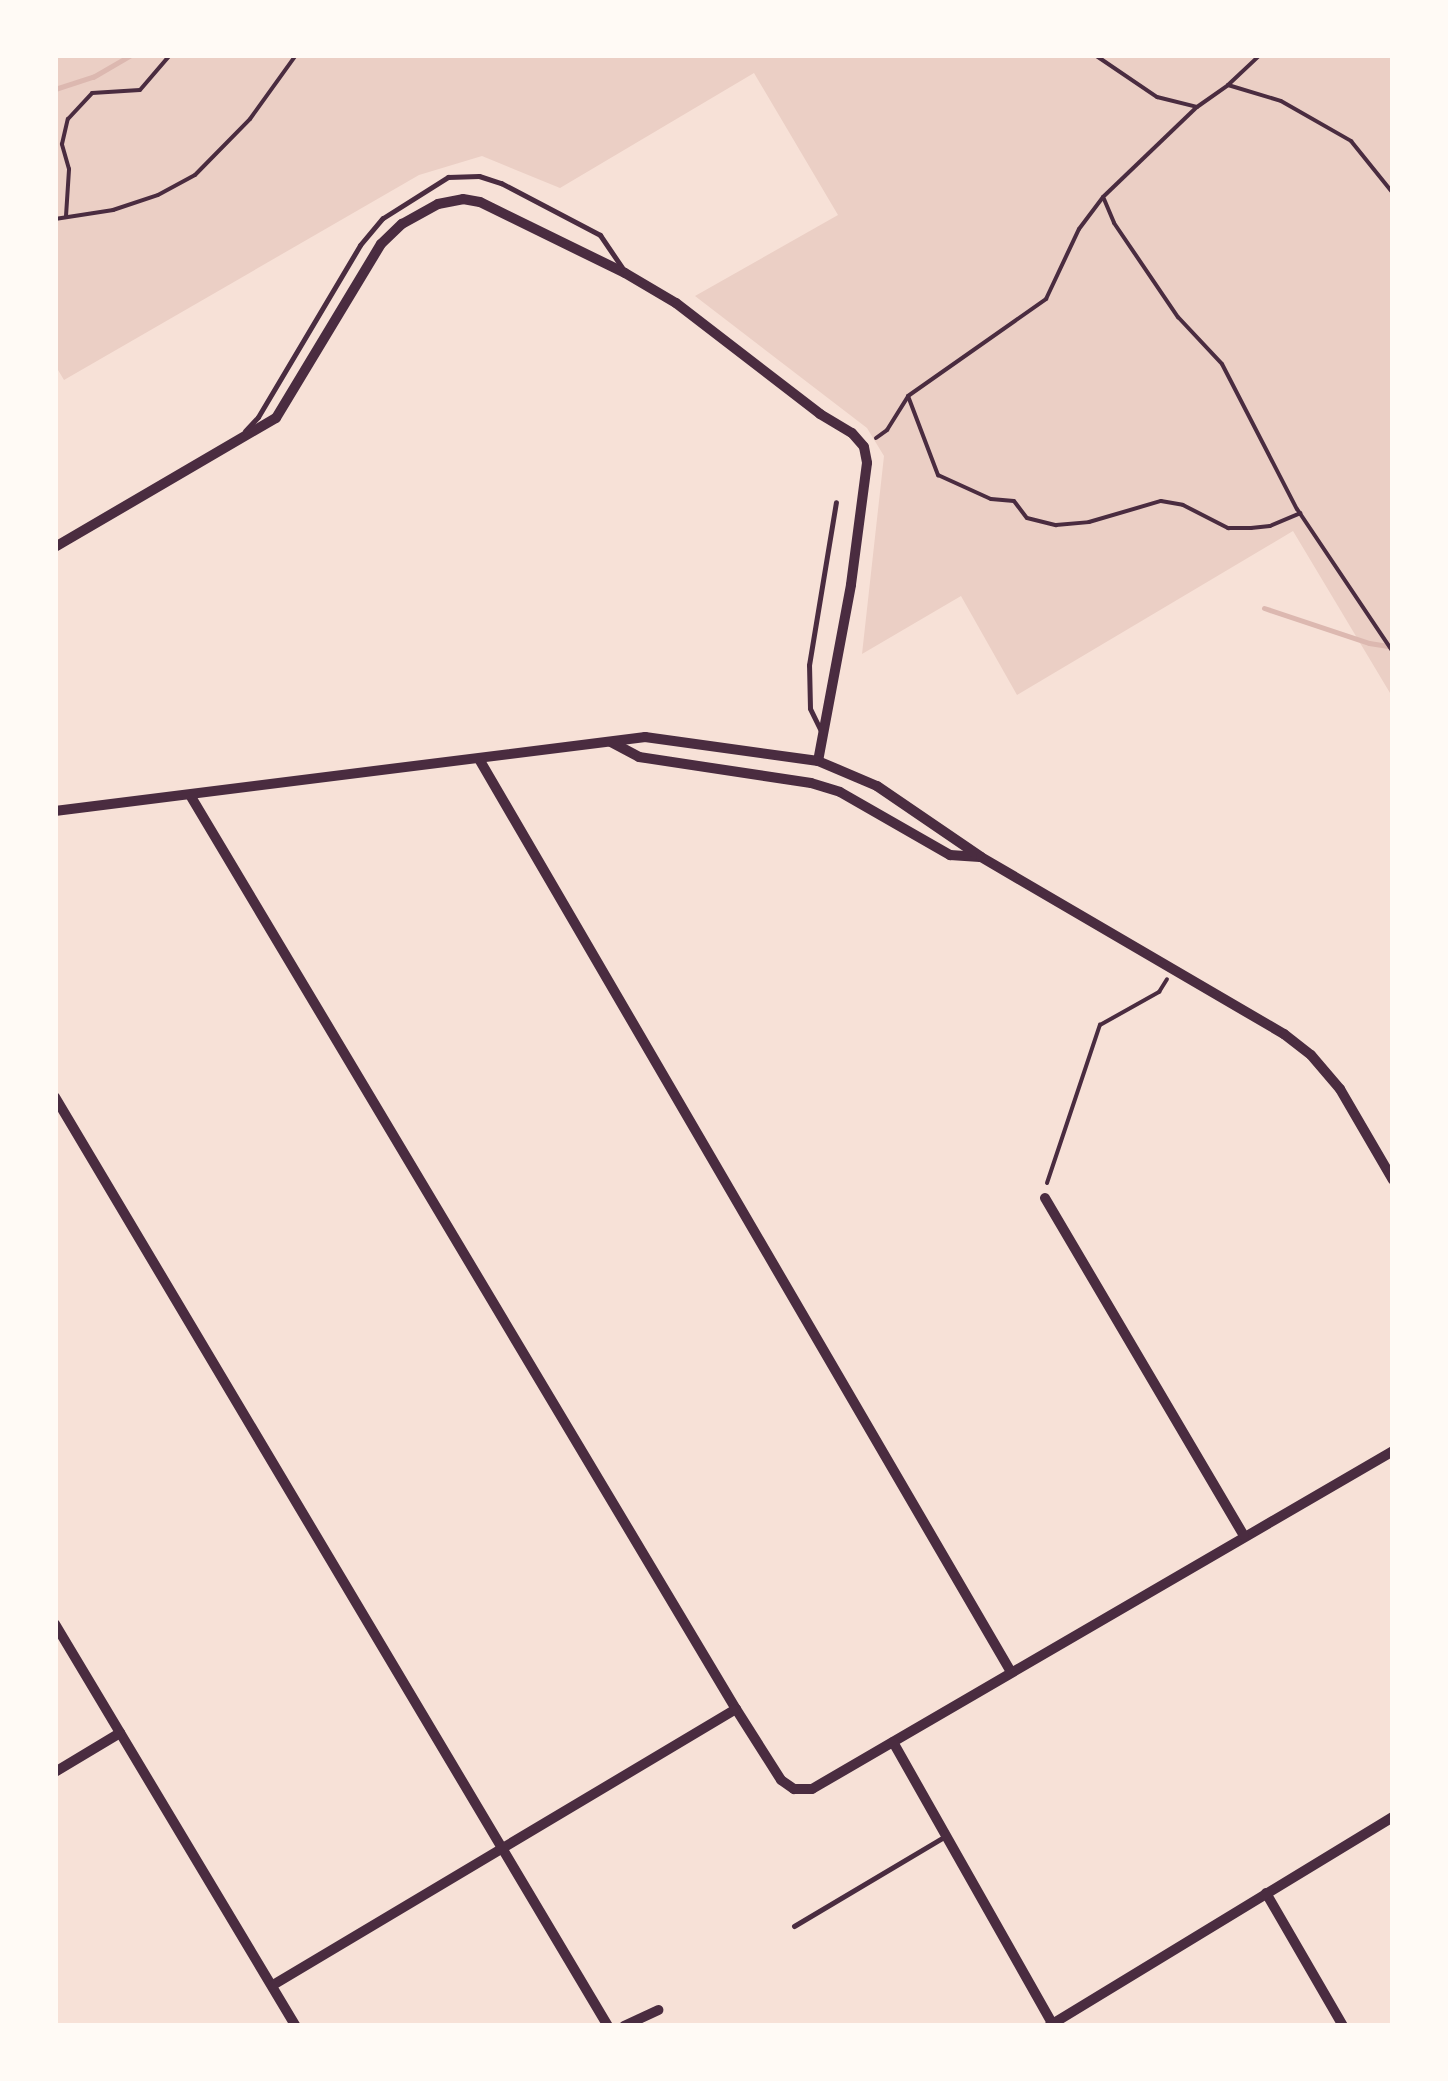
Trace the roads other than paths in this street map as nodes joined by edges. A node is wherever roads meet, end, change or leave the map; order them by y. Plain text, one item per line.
1 (625, 272) junction
2 (232, 444) junction
3 (836, 502) dead end
4 (55, 547) edge
5 (822, 733) junction
6 (611, 742) junction
7 (479, 759) junction
8 (818, 761) junction
9 (190, 795) junction
10 (55, 810) edge
11 (981, 857) junction
12 (55, 1097) edge
13 (1393, 1180) edge
14 (1045, 1198) road end
15 (1393, 1451) edge
16 (1244, 1536) junction
17 (55, 1624) edge
18 (1011, 1672) junction
19 (736, 1709) junction
20 (120, 1734) junction
21 (893, 1742) junction
22 (55, 1772) edge
23 (1393, 1817) edge
24 (947, 1835) junction
25 (504, 1850) junction
26 (1266, 1893) junction
27 (794, 1926) dead end
28 (273, 1985) junction
29 (659, 2010) dead end
30 (1052, 2025) edge
31 (296, 2026) edge
32 (608, 2026) edge
33 (624, 2026) edge
34 (1344, 2026) edge

1 - 2 street
1 - 2 lane
1 - 5 street
2 - 4 street
3 - 5 lane
5 - 8 street
6 - 7 street
6 - 8 street
6 - 11 street
7 - 9 street
7 - 18 street
8 - 11 street
9 - 10 street
9 - 19 street
11 - 13 street
12 - 25 street
14 - 16 street
15 - 16 street
16 - 18 street
17 - 20 street
18 - 21 street
19 - 21 street
19 - 25 street
20 - 22 street
20 - 28 street
21 - 24 street
23 - 26 street
24 - 27 lane
24 - 30 street
25 - 28 street
25 - 32 street
26 - 30 street
26 - 34 street
28 - 31 street
29 - 33 street

